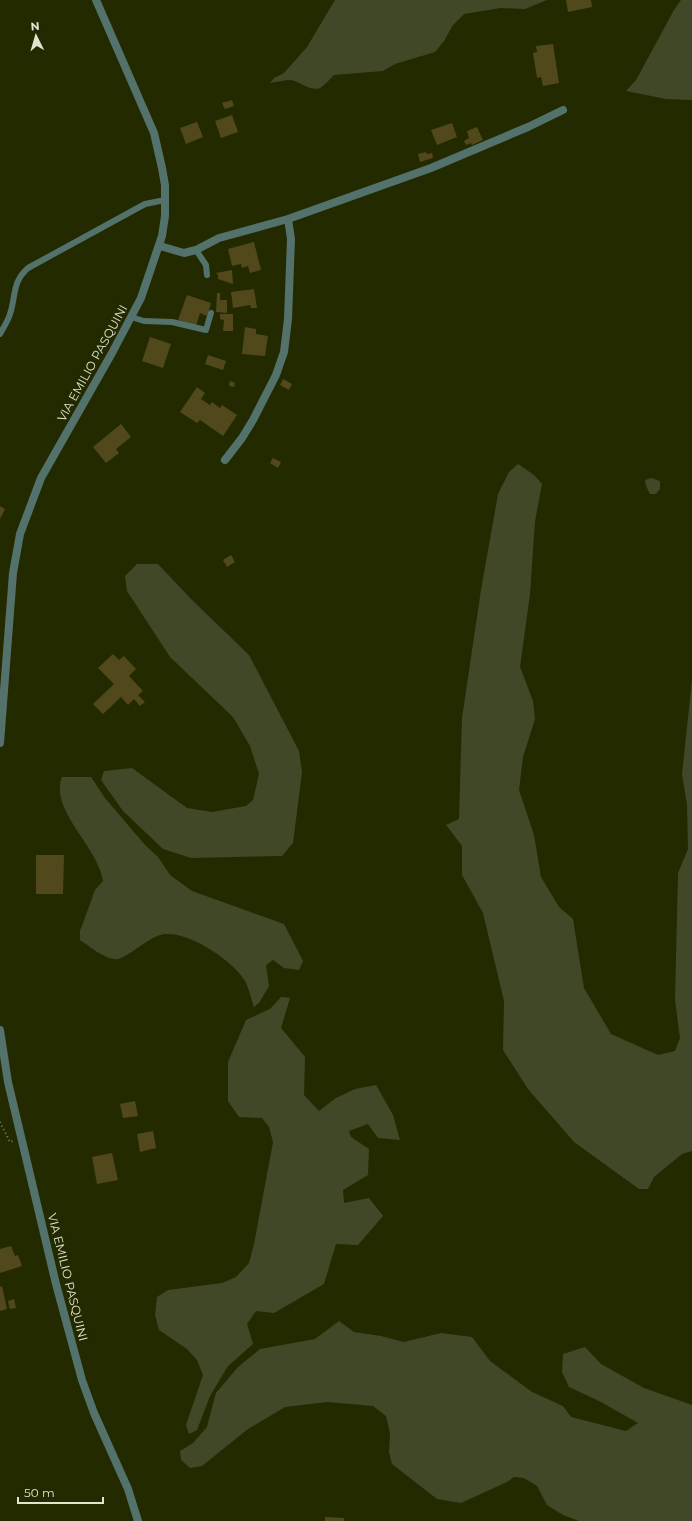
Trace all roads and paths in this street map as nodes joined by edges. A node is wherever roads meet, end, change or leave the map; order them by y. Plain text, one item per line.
1 (96, 0) edge
2 (564, 110) dead end
3 (165, 200) junction
4 (288, 219) junction
5 (160, 246) junction
6 (196, 250) junction
7 (207, 275) dead end
8 (211, 313) dead end
9 (131, 317) junction
10 (0, 334) edge
11 (225, 460) dead end
12 (0, 743) edge
13 (0, 1030) edge
14 (0, 1122) edge
15 (21, 1138) junction
16 (138, 1521) edge

1 - 3 street, VIA EMILIO PASQUINI
2 - 4 street
3 - 5 street, VIA EMILIO PASQUINI
3 - 10 lane
4 - 6 street
4 - 11 street
5 - 6 street
5 - 9 street, VIA EMILIO PASQUINI
6 - 7 lane
8 - 9 lane
9 - 12 street, VIA EMILIO PASQUINI
13 - 15 street, VIA EMILIO PASQUINI
14 - 15 path
15 - 16 street, VIA EMILIO PASQUINI

